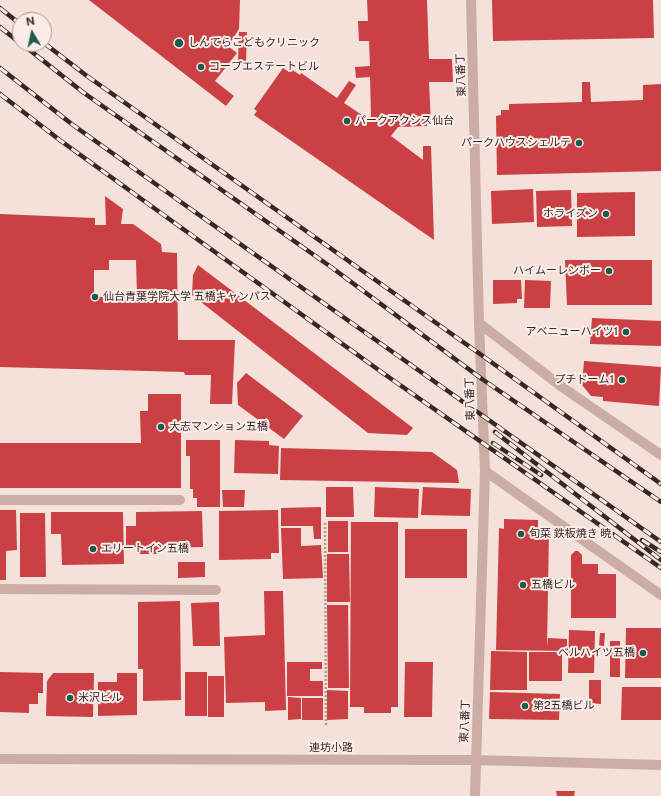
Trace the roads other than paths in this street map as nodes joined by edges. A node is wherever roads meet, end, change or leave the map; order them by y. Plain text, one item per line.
1 (471, 0) edge
2 (479, 323) junction
3 (661, 454) edge
4 (485, 471) junction
5 (0, 500) edge
6 (180, 500) dead end
7 (0, 589) edge
8 (216, 590) dead end
9 (661, 595) edge
10 (0, 760) edge
11 (476, 760) junction
12 (661, 765) edge
13 (475, 796) edge

1 - 2 street, 東八番丁
2 - 3 street
2 - 4 street, 東八番丁
4 - 9 street
4 - 11 street, 東八番丁
5 - 6 street
7 - 8 street
10 - 11 street, 連坊小路
11 - 12 street, 連坊小路
11 - 13 street, 東八番丁

